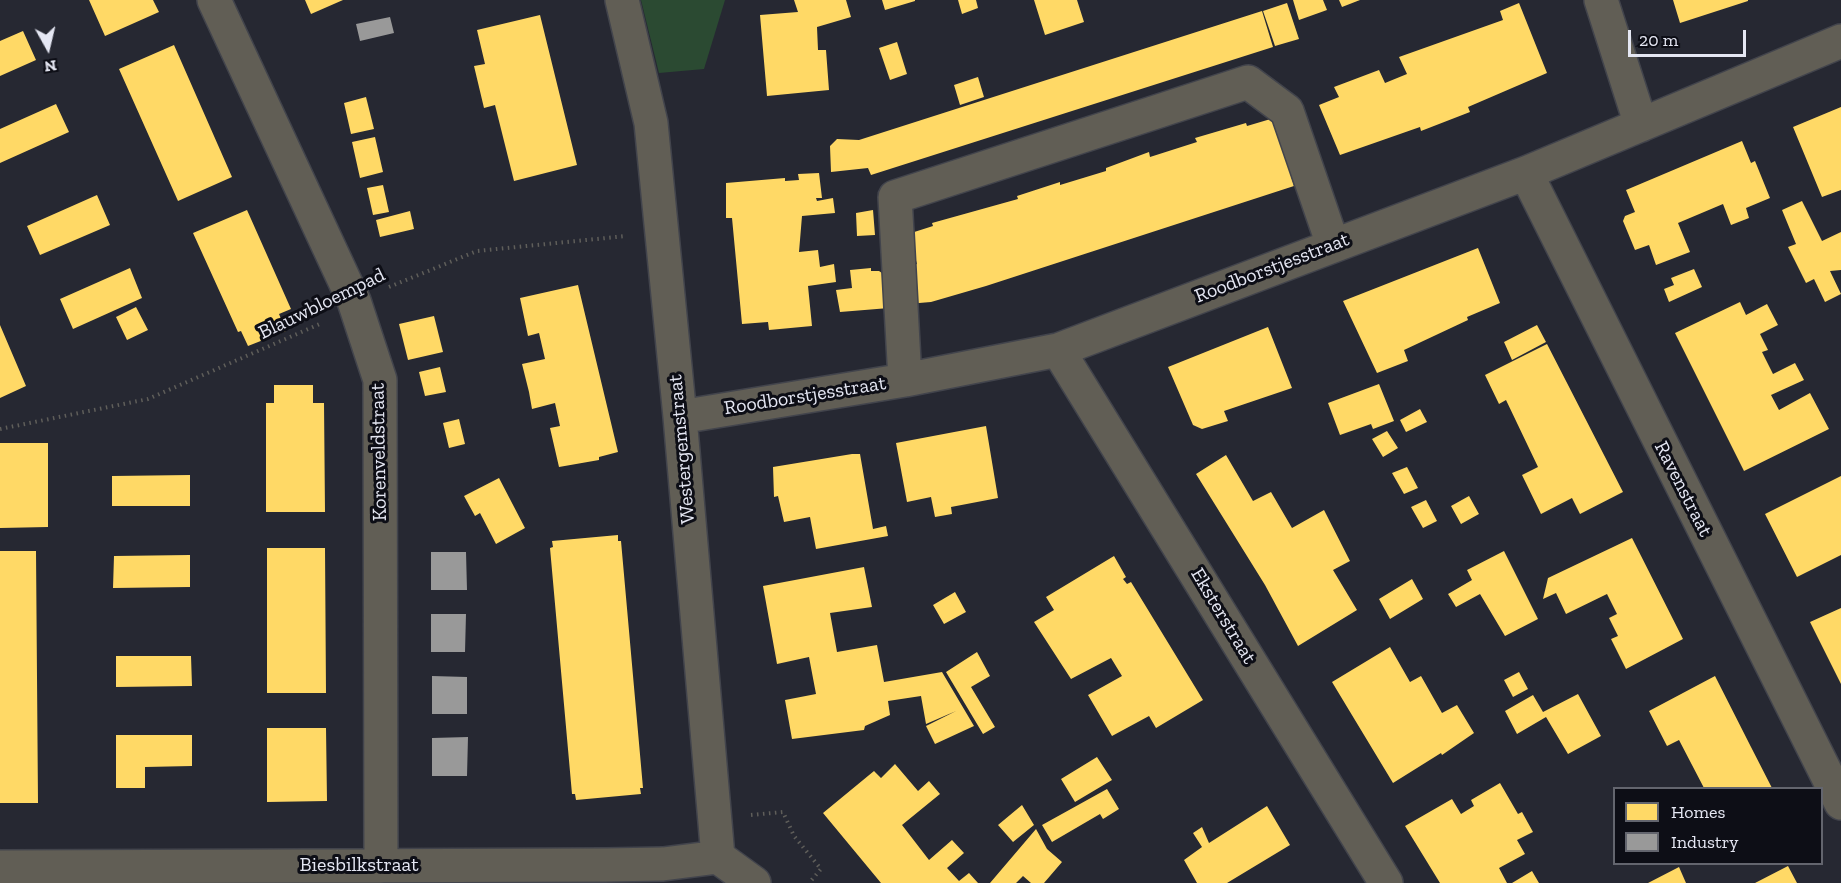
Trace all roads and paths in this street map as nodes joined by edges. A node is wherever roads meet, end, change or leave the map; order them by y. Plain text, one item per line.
1 (214, 0) edge
2 (622, 0) edge
3 (1601, 0) edge
4 (1841, 41) edge
5 (1641, 125) junction
6 (1526, 173) junction
7 (663, 233) junction
8 (1333, 245) junction
9 (354, 301) junction
10 (1058, 350) junction
11 (905, 380) junction
12 (681, 417) junction
13 (0, 429) edge
14 (1841, 803) edge
15 (718, 857) junction
16 (381, 866) junction
17 (0, 867) edge
18 (259, 874) edge
19 (699, 883) edge
20 (754, 883) edge
21 (1386, 883) edge

1 - 9 street, Korenveldstraat
2 - 7 street, Westergemstraat
3 - 5 street
4 - 5 street, Roodborstjesstraat
5 - 6 street, Roodborstjesstraat
6 - 8 street, Roodborstjesstraat
6 - 14 street, Ravenstraat
7 - 9 path, Blauwbloempad
7 - 12 street, Westergemstraat
8 - 10 street, Roodborstjesstraat
8 - 11 street
9 - 13 path, Blauwbloempad
9 - 16 street, Korenveldstraat
10 - 11 street, Roodborstjesstraat
10 - 21 street, Eksterstraat
11 - 12 street, Roodborstjesstraat
12 - 15 street, Westergemstraat
15 - 16 street, Biesbilkstraat
15 - 19 street
15 - 20 street
16 - 18 street, Biesbilkstraat
17 - 18 street, Biesbilkstraat

